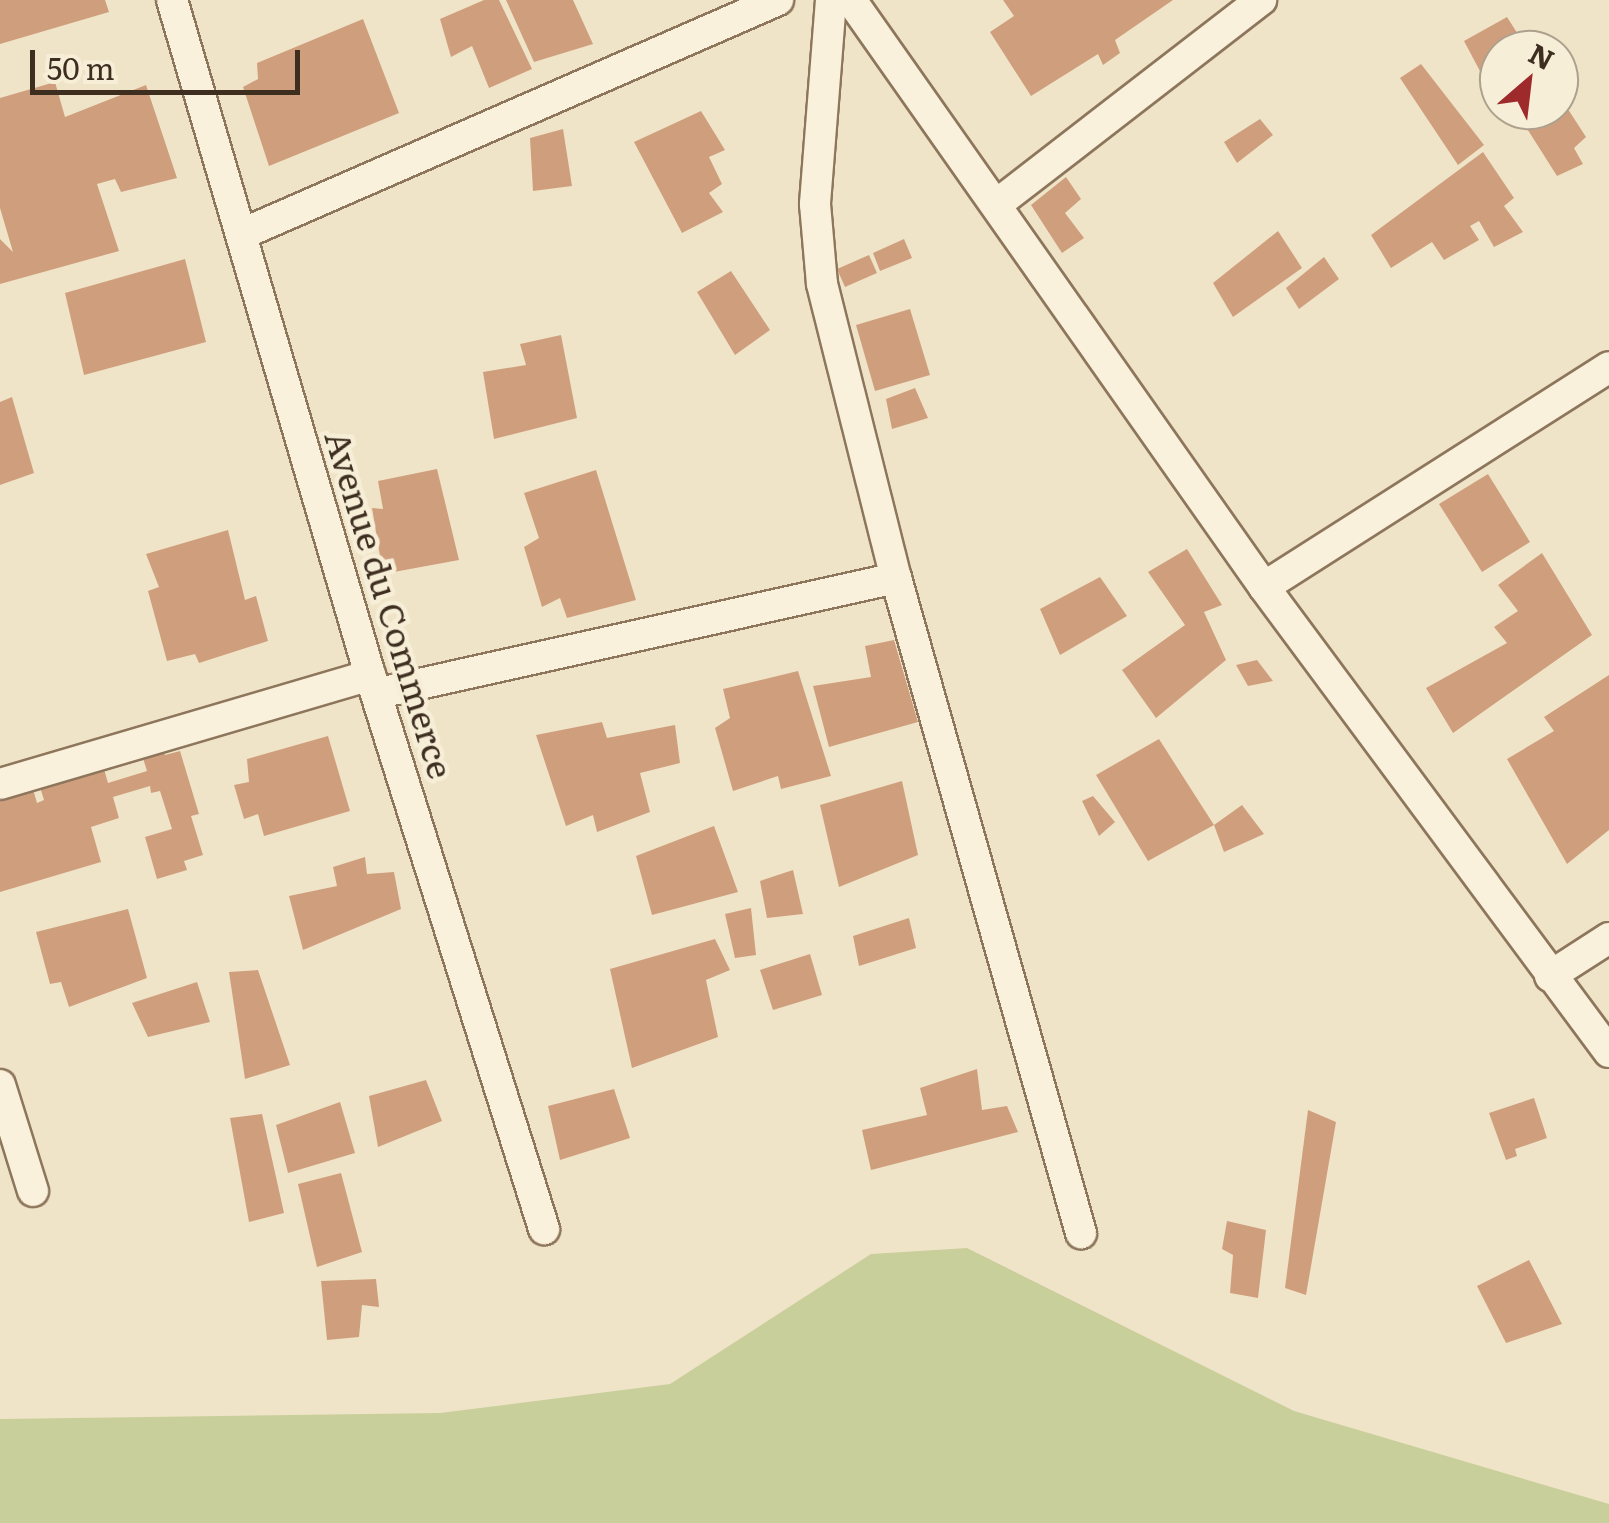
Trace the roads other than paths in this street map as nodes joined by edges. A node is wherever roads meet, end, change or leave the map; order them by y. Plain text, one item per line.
1 (172, 0) edge
2 (778, 0) edge
3 (831, 0) edge
4 (851, 0) edge
5 (1261, 0) edge
6 (997, 204) junction
7 (242, 234) junction
8 (1609, 367) edge
9 (896, 578) junction
10 (1264, 586) junction
11 (374, 684) junction
12 (0, 784) edge
13 (1609, 938) edge
14 (1550, 976) junction
15 (1609, 1052) edge
16 (0, 1085) edge
17 (33, 1191) dead end
18 (544, 1229) dead end
19 (1081, 1233) dead end

1 - 7 street, Avenue du Commerce
2 - 7 street
3 - 9 street
4 - 6 street
5 - 6 street
6 - 10 street
7 - 11 street, Avenue du Commerce
8 - 10 street
9 - 11 street
9 - 19 street
10 - 14 street
11 - 12 street
11 - 18 street, Avenue du Commerce
13 - 14 street
14 - 15 street
16 - 17 street

